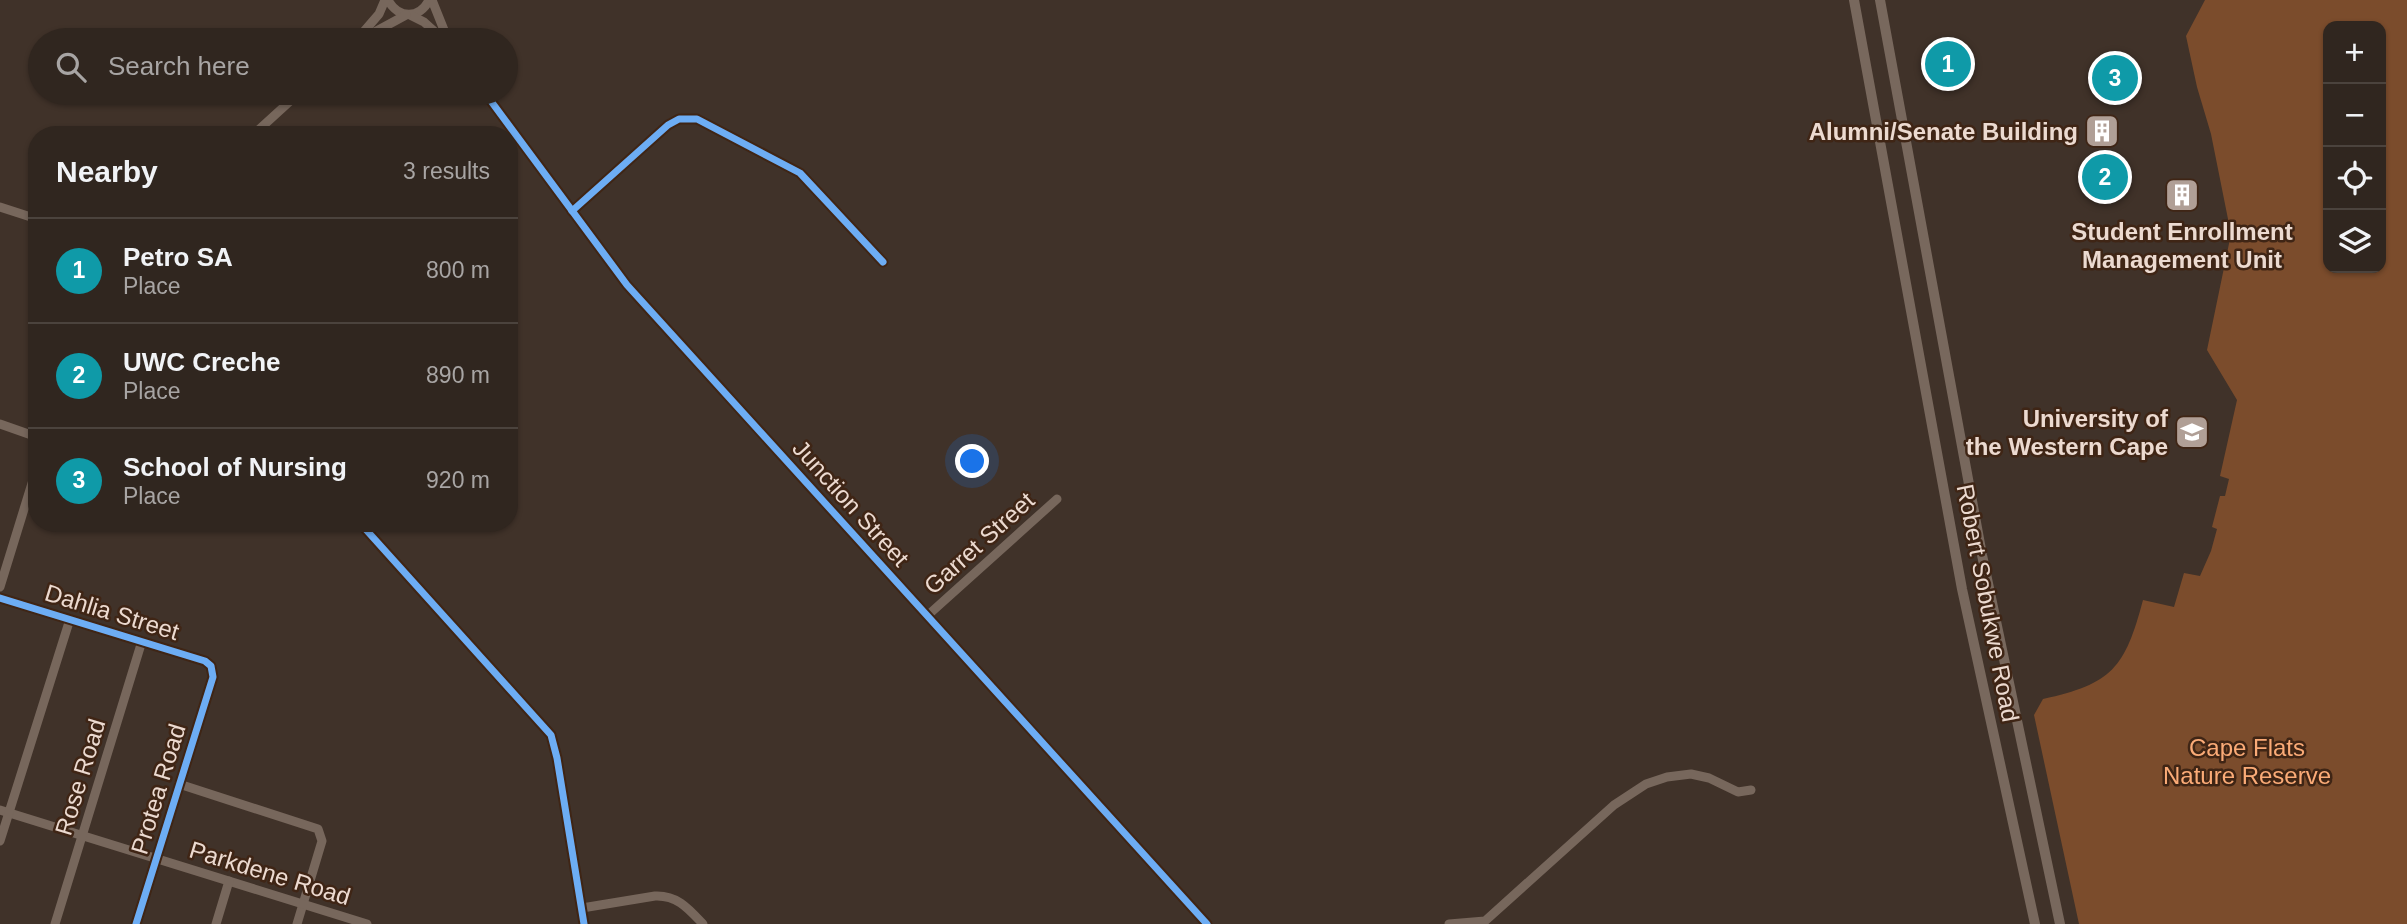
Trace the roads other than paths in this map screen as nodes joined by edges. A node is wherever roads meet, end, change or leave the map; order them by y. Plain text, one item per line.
1 (387, 0) edge
2 (430, 0) edge
3 (1854, 0) edge
4 (1880, 0) edge
5 (408, 15) junction
6 (368, 28) edge
7 (382, 28) edge
8 (431, 28) edge
9 (441, 28) edge
10 (286, 105) edge
11 (494, 105) edge
12 (263, 126) edge
13 (509, 126) edge
14 (518, 138) edge
15 (0, 207) edge
16 (572, 211) junction
17 (28, 216) edge
18 (883, 262) dead end
19 (0, 424) edge
20 (28, 434) edge
21 (28, 496) edge
22 (1057, 499) dead end
23 (368, 532) edge
24 (0, 587) edge
25 (0, 598) edge
26 (927, 616) junction
27 (70, 619) junction
28 (142, 641) junction
29 (211, 666) joint
30 (179, 785) junction
31 (1751, 790) dead end
32 (4, 812) edge
33 (82, 836) junction
34 (0, 841) edge
35 (156, 859) junction
36 (229, 881) junction
37 (303, 904) junction
38 (582, 908) junction
39 (55, 924) edge
40 (136, 924) edge
41 (216, 924) edge
42 (296, 924) edge
43 (367, 924) edge
44 (584, 924) edge
45 (702, 924) edge
46 (1207, 924) edge
47 (1450, 924) edge
48 (2035, 924) edge
49 (2060, 924) edge

1 - 5 street
1 - 6 street
2 - 5 street
2 - 9 street
3 - 48 main road, Robert Sobukwe Road
4 - 49 main road, Robert Sobukwe Road
5 - 7 street
5 - 8 street
10 - 12 street
11 - 13 street, Junction Street
14 - 16 street, Junction Street
15 - 17 street
16 - 18 street
16 - 26 street, Junction Street
19 - 20 street
21 - 24 street
22 - 26 street, Garret Street
23 - 38 street
25 - 27 street, Dahlia Street
26 - 46 street, Junction Street
27 - 28 street, Dahlia Street
27 - 32 street
28 - 29 street, Dahlia Street
28 - 33 street, Rose Road
29 - 30 street, Protea Road
30 - 35 street, Protea Road
30 - 37 street
31 - 47 street
32 - 33 street, Parkdene Road
32 - 34 street
33 - 35 street, Parkdene Road
33 - 39 street, Rose Road
35 - 36 street, Parkdene Road
35 - 40 street, Protea Road
36 - 37 street, Parkdene Road
36 - 41 street
37 - 42 street
37 - 43 street, Parkdene Road
38 - 44 street
38 - 45 street

